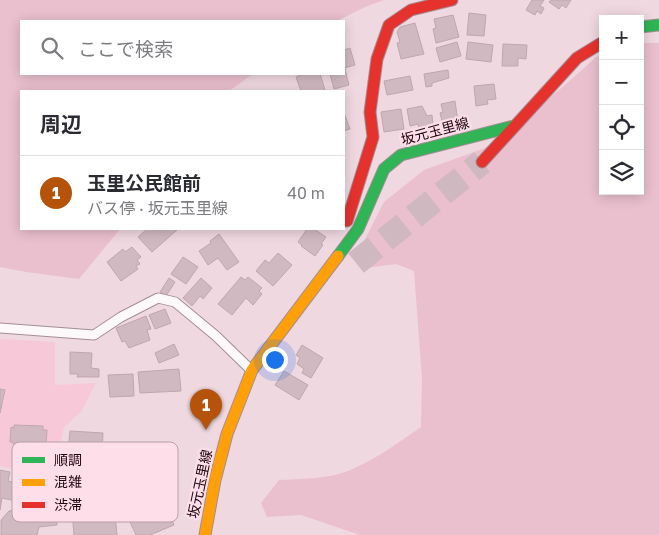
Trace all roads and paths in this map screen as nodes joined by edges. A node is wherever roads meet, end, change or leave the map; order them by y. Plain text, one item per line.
1 (452, 0) edge
2 (659, 25) edge
3 (644, 27) edge
4 (599, 44) edge
5 (514, 126) junction
6 (482, 162) tunnel mouth
7 (345, 227) edge
8 (344, 230) edge
9 (335, 260) junction
10 (334, 280) dead end
11 (298, 310) junction
12 (0, 328) edge
13 (252, 370) junction
14 (205, 535) edge

1 - 7 street
2 - 3 street
4 - 5 street
5 - 6 street
5 - 9 street, 坂元玉里線
8 - 9 street
9 - 11 street, 坂元玉里線
10 - 11 street, 坂元玉里線
11 - 13 street, 坂元玉里線
12 - 13 lane
13 - 14 street, 坂元玉里線

